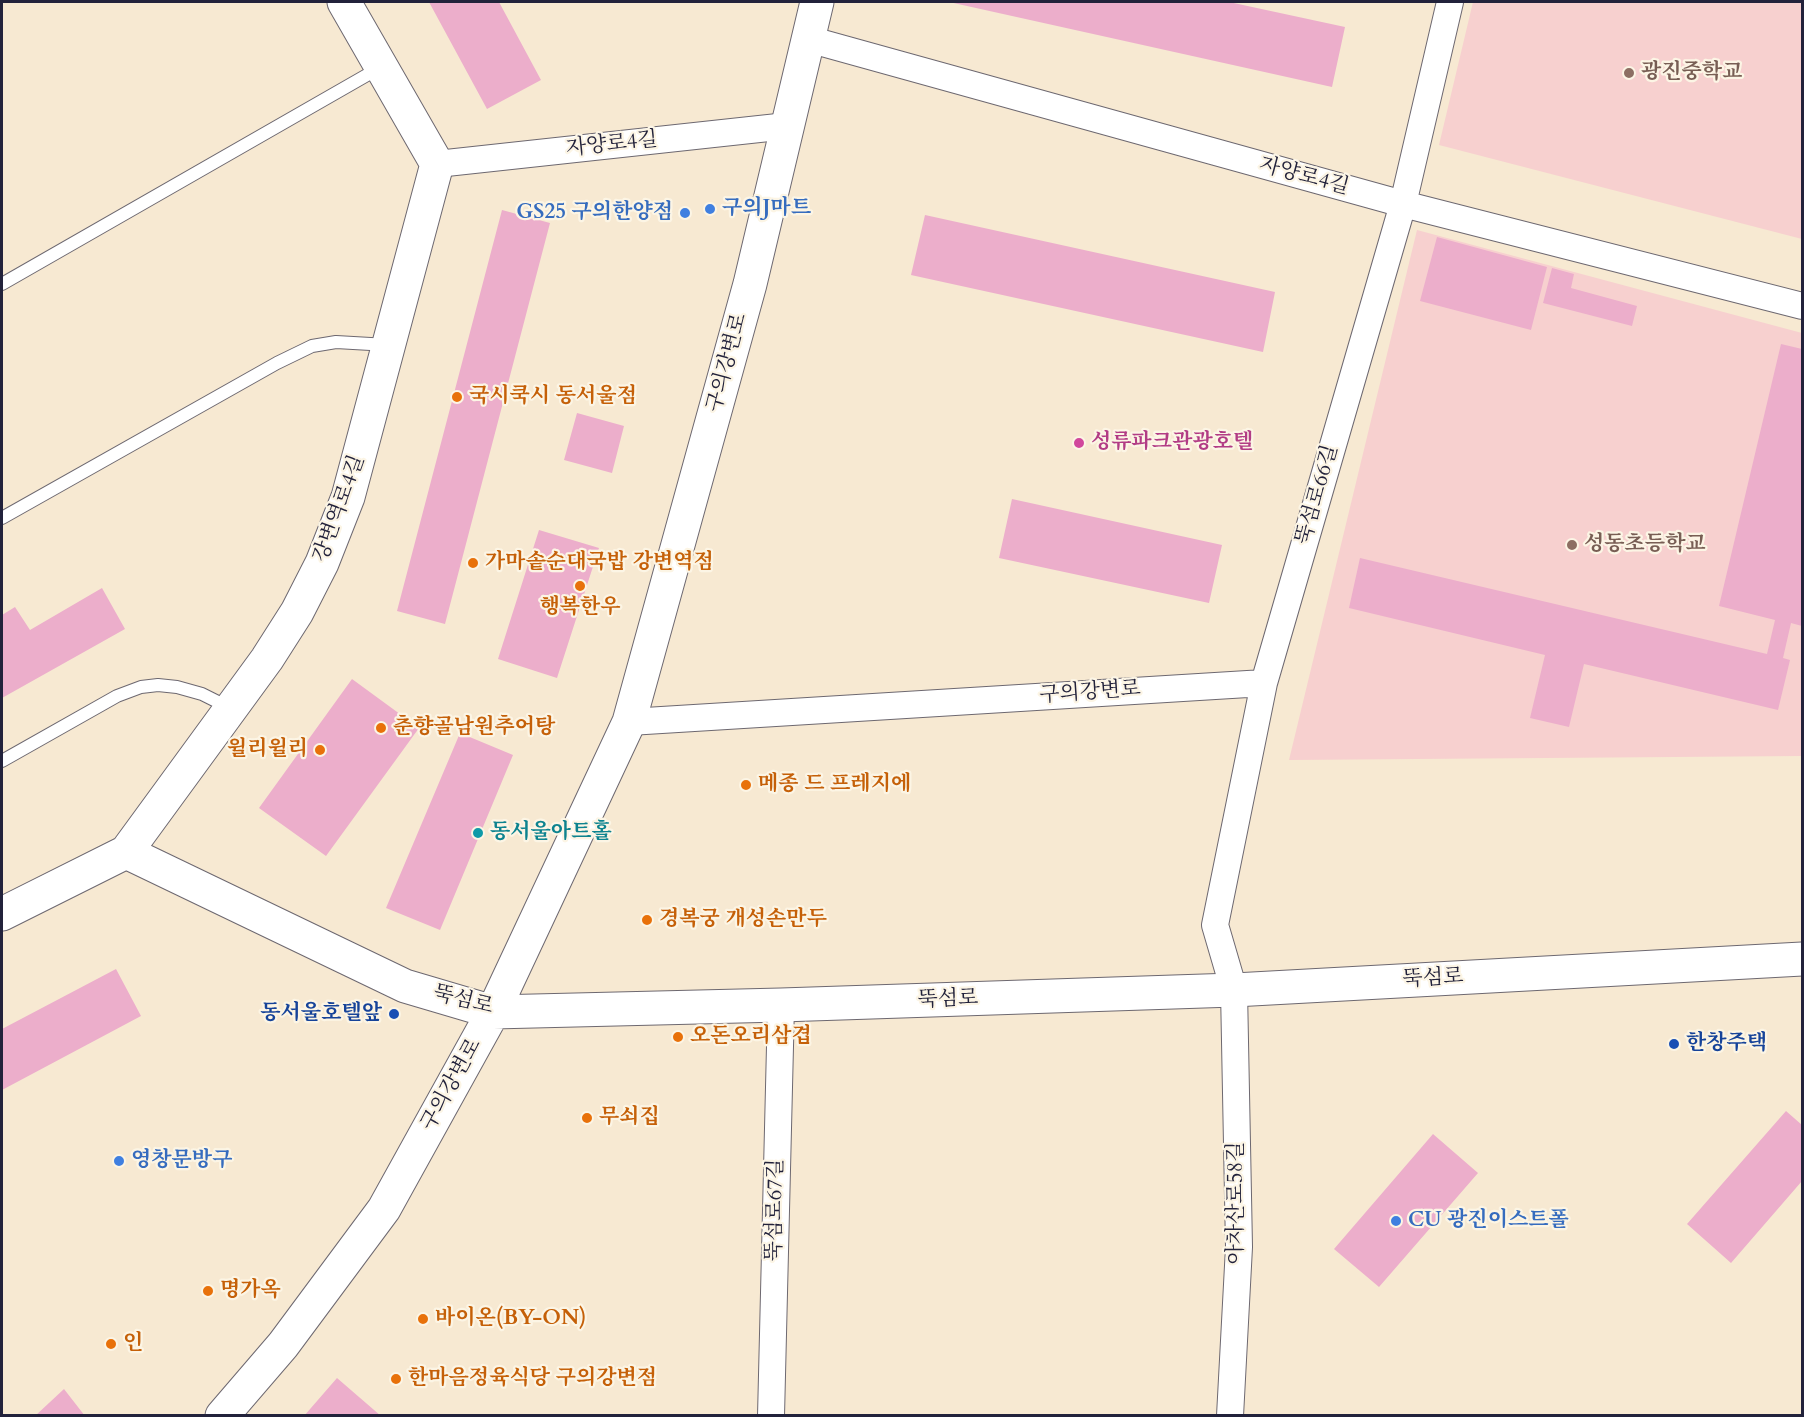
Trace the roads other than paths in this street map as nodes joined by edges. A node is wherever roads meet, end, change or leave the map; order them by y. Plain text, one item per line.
1 (344, 2) edge
2 (817, 2) edge
3 (1450, 2) edge
4 (808, 39) junction
5 (382, 66) junction
6 (787, 126) junction
7 (437, 164) junction
8 (1403, 204) junction
9 (2, 284) edge
10 (1803, 306) edge
11 (390, 346) junction
12 (2, 518) edge
13 (1264, 682) junction
14 (231, 708) junction
15 (629, 722) junction
16 (2, 761) edge
17 (126, 852) junction
18 (2, 914) edge
19 (1803, 959) edge
20 (1234, 990) junction
21 (781, 1005) junction
22 (493, 1012) junction
23 (222, 1416) edge
24 (771, 1416) edge
25 (1230, 1416) edge

1 - 5 street
2 - 4 street, 구의강변로
3 - 8 street, 뚝섬로66길
4 - 6 street, 구의강변로
4 - 8 street, 자양로4길
5 - 7 street
5 - 9 lane
6 - 7 street, 자양로4길
6 - 15 street, 구의강변로
7 - 11 street, 강변역로4길
8 - 10 street, 자양로4길
8 - 13 street, 뚝섬로66길
11 - 12 lane
11 - 14 street, 강변역로4길
13 - 15 street, 구의강변로
13 - 20 street, 뚝섬로66길
14 - 16 lane
14 - 17 street, 강변역로4길
15 - 22 street, 구의강변로
17 - 18 street, 강변역로4길
17 - 22 street, 뚝섬로
19 - 20 street, 뚝섬로
20 - 21 street, 뚝섬로
20 - 25 street, 아차산로58길
21 - 22 street, 뚝섬로
21 - 24 street, 뚝섬로67길
22 - 23 street, 구의강변로

